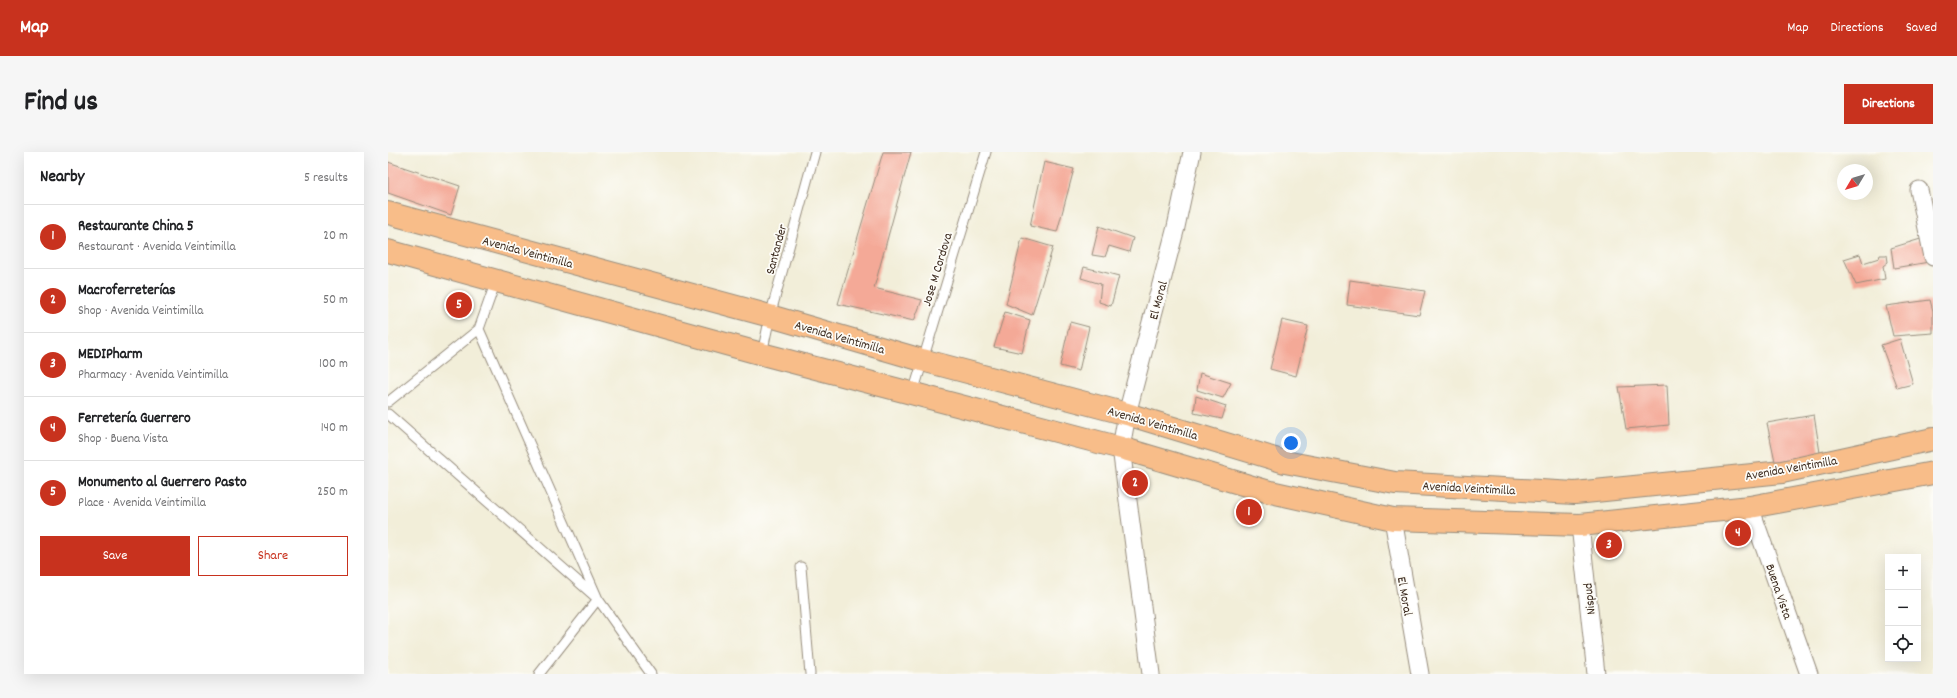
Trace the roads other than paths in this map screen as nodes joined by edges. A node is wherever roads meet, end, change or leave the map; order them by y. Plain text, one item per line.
1 (815, 152) edge
2 (986, 152) edge
3 (1192, 152) edge
4 (1919, 190) dead end
5 (388, 213) edge
6 (388, 251) edge
7 (1933, 257) edge
8 (496, 281) junction
9 (770, 316) junction
10 (479, 329) junction
11 (762, 354) junction
12 (922, 360) junction
13 (913, 394) junction
14 (388, 402) edge
15 (388, 414) edge
16 (1127, 414) junction
17 (1933, 439) edge
18 (1121, 448) junction
19 (1933, 473) edge
20 (1750, 507) junction
21 (1393, 518) junction
22 (1580, 524) junction
23 (801, 567) dead end
24 (598, 600) junction
25 (539, 674) edge
26 (651, 674) edge
27 (810, 674) edge
28 (1151, 674) edge
29 (1420, 674) edge
30 (1596, 674) edge
31 (1809, 674) edge

1 - 9 lane, Santander
2 - 12 lane, Jose M Cordova
3 - 16 street, El Moral
4 - 7 street
5 - 9 main road, Avenida Veintimilla
6 - 8 main road
8 - 10 lane
8 - 11 main road
9 - 11 lane, Santander
9 - 12 main road, Avenida Veintimilla
10 - 14 lane
10 - 24 lane
11 - 13 main road
12 - 13 lane, Jose M Cordova
12 - 16 main road, Avenida Veintimilla
13 - 18 main road
15 - 24 lane
16 - 17 main road, Avenida Veintimilla
16 - 18 street, El Moral
18 - 21 main road
18 - 28 street, El Moral
19 - 20 main road
20 - 22 main road
20 - 31 street, Buena Vista
21 - 22 main road
21 - 29 street, El Moral
22 - 30 street, Nispud
23 - 27 lane
24 - 25 lane
24 - 26 lane

